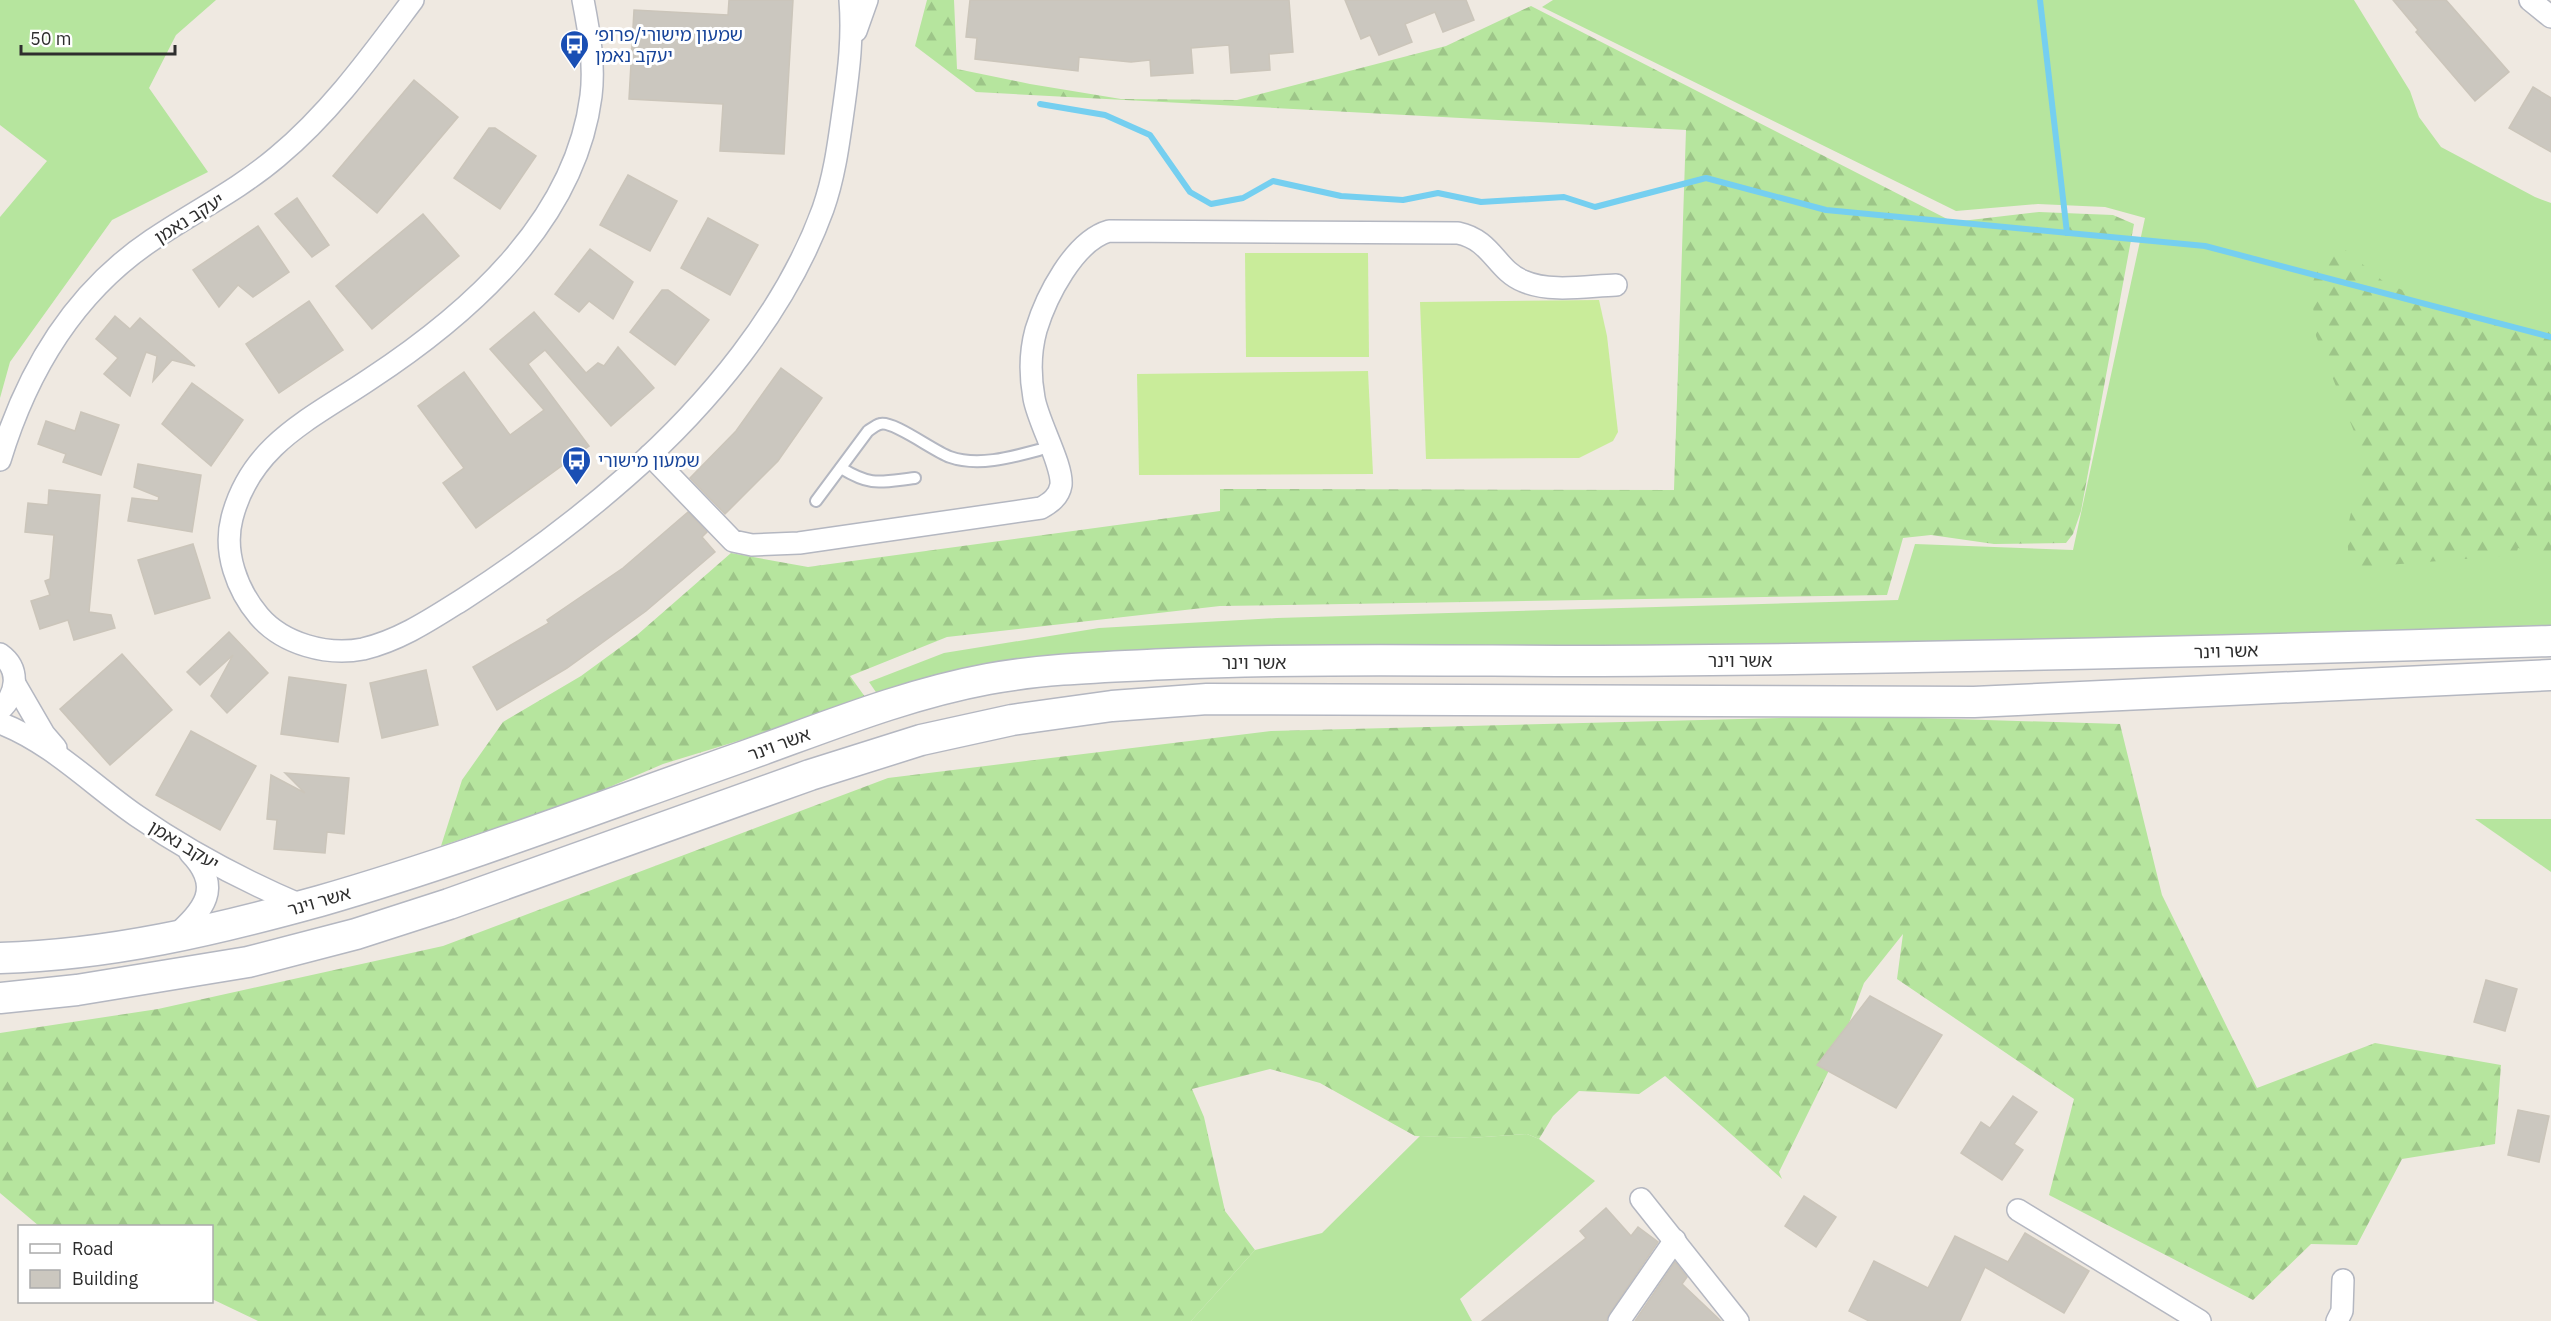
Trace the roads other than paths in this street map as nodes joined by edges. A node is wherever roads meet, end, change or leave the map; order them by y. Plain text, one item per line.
1 (413, 0) edge
2 (583, 0) edge
3 (850, 0) edge
4 (867, 0) edge
5 (2530, 0) edge
6 (2551, 17) edge
7 (853, 40) junction
8 (1616, 285) dead end
9 (1050, 447) junction
10 (650, 455) junction
11 (0, 460) edge
12 (841, 468) junction
13 (915, 478) dead end
14 (816, 501) dead end
15 (2551, 641) edge
16 (0, 654) edge
17 (2551, 675) edge
18 (15, 684) junction
19 (0, 710) edge
20 (0, 723) edge
21 (75, 768) junction
22 (184, 846) junction
23 (303, 906) junction
24 (172, 938) junction
25 (0, 958) edge
26 (0, 998) edge
27 (1641, 1199) dead end
28 (2018, 1210) dead end
29 (1675, 1240) junction
30 (2343, 1280) dead end
31 (1619, 1321) edge
32 (1738, 1321) edge
33 (2200, 1321) edge
34 (2337, 1321) edge

1 - 11 street, יעקב נאמן
2 - 10 street
3 - 7 street
4 - 7 street
5 - 6 street
7 - 10 street
8 - 9 street
9 - 10 street
9 - 12 lane
12 - 13 lane
12 - 14 lane
15 - 23 main road, אשר וינר
16 - 18 street, יעקב נאמן
17 - 26 main road, אשר וינר
18 - 19 street
18 - 21 street, יעקב נאמן
20 - 21 street, יעקב נאמן
21 - 22 street, יעקב נאמן
22 - 23 street, יעקב נאמן
22 - 24 street
23 - 24 main road, אשר וינר
24 - 25 main road, אשר וינר
27 - 29 street
28 - 33 street
29 - 31 street
29 - 32 street
30 - 34 street

